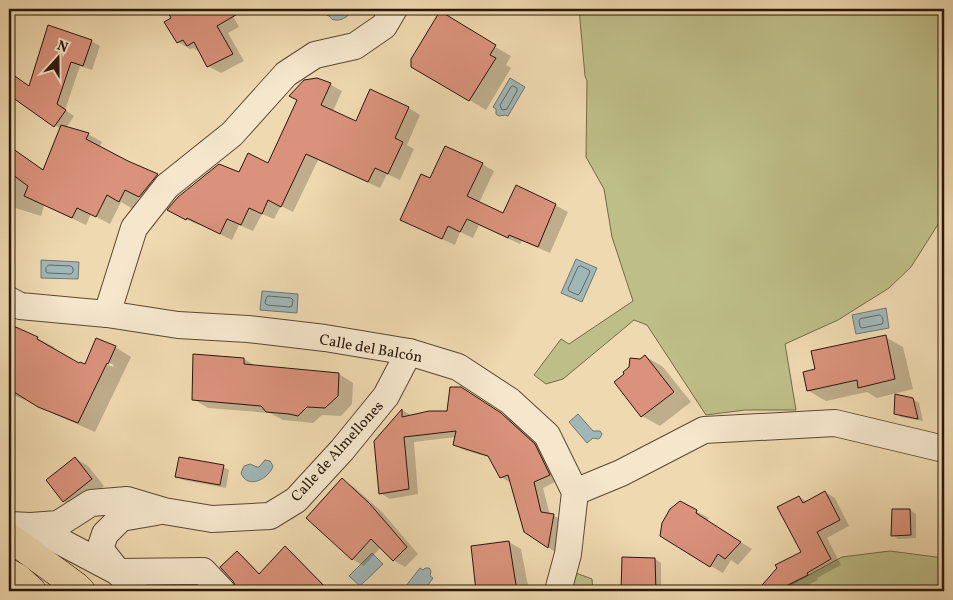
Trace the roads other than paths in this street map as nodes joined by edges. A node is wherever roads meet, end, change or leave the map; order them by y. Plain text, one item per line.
1 (394, 9) edge
2 (9, 300) edge
3 (107, 314) junction
4 (409, 352) junction
5 (944, 449) edge
6 (575, 492) junction
7 (164, 511) junction
8 (16, 530) edge
9 (118, 572) junction
10 (9, 573) edge
11 (32, 591) edge
12 (81, 591) edge
13 (135, 591) edge
14 (222, 591) edge
15 (558, 591) edge

1 - 3 street
2 - 3 street, Calle del Balcón
3 - 4 street, Calle del Balcón
4 - 6 street, Calle del Balcón
4 - 7 street, Calle de Almellones
5 - 6 street
6 - 15 street
7 - 8 street, Calle de Almellones
7 - 9 street
8 - 9 street
8 - 12 main road
9 - 13 street
9 - 14 street
10 - 11 main road

